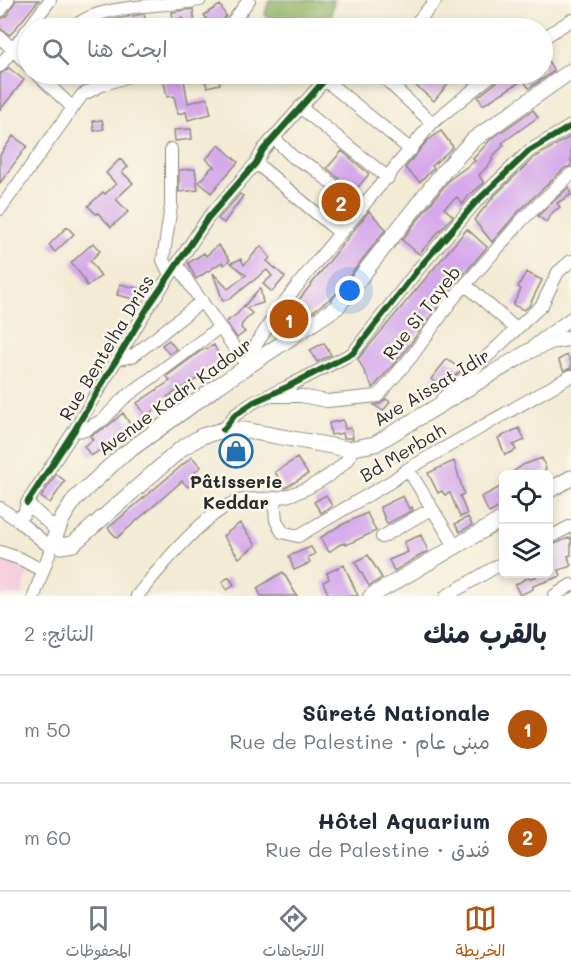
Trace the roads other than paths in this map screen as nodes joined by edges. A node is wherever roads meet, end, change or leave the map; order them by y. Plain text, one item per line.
1 (8, 0) edge
2 (50, 0) edge
3 (200, 0) edge
4 (249, 0) edge
5 (436, 0) edge
6 (0, 11) edge
7 (37, 18) edge
8 (92, 18) edge
9 (236, 18) edge
10 (421, 18) edge
11 (571, 20) edge
12 (553, 32) edge
13 (0, 37) edge
14 (18, 43) edge
15 (13, 50) junction
16 (18, 55) edge
17 (0, 66) edge
18 (571, 71) edge
19 (48, 84) edge
20 (105, 84) edge
21 (320, 84) edge
22 (336, 84) edge
23 (391, 84) edge
24 (481, 84) edge
25 (553, 84) edge
26 (553, 84) edge
27 (300, 107) junction
28 (73, 108) junction
29 (432, 123) junction
30 (571, 126) edge
31 (274, 138) junction
32 (171, 149) dead end
33 (411, 150) junction
34 (256, 163) junction
35 (571, 174) edge
36 (388, 178) junction
37 (0, 209) edge
38 (360, 209) junction
39 (340, 233) junction
40 (571, 261) edge
41 (174, 270) junction
42 (466, 285) junction
43 (202, 301) junction
44 (571, 318) edge
45 (220, 327) junction
46 (516, 329) junction
47 (571, 338) edge
48 (523, 355) junction
49 (117, 359) junction
50 (248, 367) junction
51 (571, 376) edge
52 (267, 396) junction
53 (428, 412) junction
54 (223, 430) junction
55 (75, 431) junction
56 (348, 449) junction
57 (408, 469) junction
58 (571, 478) edge
59 (553, 489) edge
60 (274, 498) junction
61 (27, 503) junction
62 (0, 508) edge
63 (431, 509) junction
64 (15, 519) junction
65 (499, 521) edge
66 (571, 525) edge
67 (553, 536) edge
68 (382, 537) dead end
69 (56, 541) junction
70 (455, 546) junction
71 (0, 552) edge
72 (499, 565) edge
73 (43, 571) junction
74 (571, 585) edge
75 (34, 596) edge
76 (137, 596) edge
77 (371, 596) edge
78 (447, 596) edge
79 (554, 596) edge

1 - 6 street
2 - 7 street
3 - 8 street
4 - 9 street
5 - 10 street
11 - 12 street
13 - 15 street
14 - 15 street
15 - 16 street
15 - 17 street
18 - 25 main road, Avenue Kadri Kadour
19 - 28 street
20 - 28 street
21 - 27 street, Rue Bentelha Driss
22 - 33 street
23 - 29 street
24 - 29 street
26 - 50 main road, Avenue Kadri Kadour
27 - 31 street, Rue Bentelha Driss
27 - 36 street
28 - 37 street
29 - 33 street
30 - 52 street
31 - 34 street, Rue Bentelha Driss
31 - 38 street
32 - 41 street
33 - 36 street
34 - 39 street
34 - 41 street, Rue Bentelha Driss
35 - 42 street, Rue Si Tayeb
36 - 38 street
38 - 39 street
39 - 50 street
40 - 46 street
41 - 43 street
41 - 49 street, Rue Bentelha Driss
42 - 46 street
42 - 52 street, Rue Si Tayeb
43 - 45 street
43 - 49 street
44 - 48 street
45 - 50 street
45 - 55 street
46 - 53 street
47 - 48 main road, Ave Aissat Idir
48 - 53 main road, Ave Aissat Idir
49 - 55 street, Rue Bentelha Driss
50 - 69 main road, Avenue Kadri Kadour
51 - 57 street, Bd Merbah
52 - 54 street
53 - 56 main road, Ave Aissat Idir
54 - 56 main road, Ave Aissat Idir
54 - 69 main road, Ave Aissat Idir
55 - 61 street, Rue Bentelha Driss
56 - 60 street
57 - 60 street, Bd Merbah
57 - 63 street
58 - 59 main road
60 - 76 street
61 - 64 street, Rue Bentelha Driss
61 - 69 street
62 - 64 street
63 - 68 street
63 - 70 street
64 - 69 street
65 - 70 main road
66 - 67 street
69 - 73 street
70 - 77 main road
71 - 73 street
72 - 78 street
73 - 75 street
74 - 79 street

